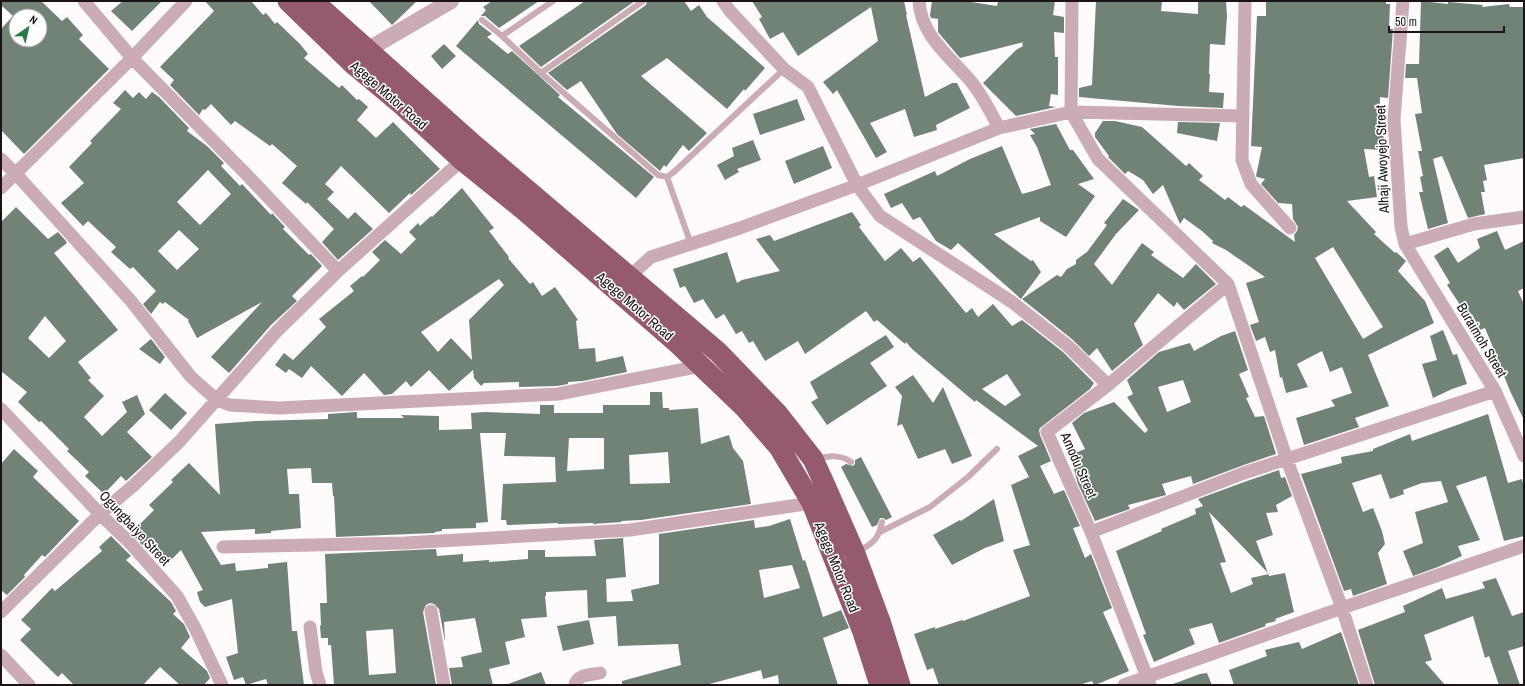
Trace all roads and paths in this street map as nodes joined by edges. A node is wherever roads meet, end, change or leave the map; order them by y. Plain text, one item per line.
1 (84, 1) edge
2 (186, 1) edge
3 (288, 1) edge
4 (312, 1) edge
5 (451, 1) edge
6 (553, 1) edge
7 (643, 1) edge
8 (723, 1) edge
9 (919, 1) edge
10 (1072, 1) edge
11 (1245, 1) edge
12 (1403, 1) edge
13 (482, 20) dead end
14 (502, 36) junction
15 (368, 50) junction
16 (132, 58) junction
17 (353, 64) junction
18 (784, 69) junction
19 (541, 73) junction
20 (1071, 112) junction
21 (1243, 116) junction
22 (999, 128) junction
23 (1, 159) edge
24 (462, 160) junction
25 (16, 174) junction
26 (667, 177) junction
27 (857, 185) junction
28 (1, 188) edge
29 (1524, 218) edge
30 (1290, 228) dead end
31 (691, 244) junction
32 (1406, 244) junction
33 (338, 271) junction
34 (630, 276) junction
35 (1228, 284) junction
36 (701, 366) junction
37 (1108, 385) junction
38 (1495, 391) junction
39 (217, 400) junction
40 (1, 409) edge
41 (997, 449) dead end
42 (1524, 454) edge
43 (813, 460) junction
44 (1287, 460) junction
45 (851, 462) dead end
46 (812, 503) junction
47 (100, 514) junction
48 (882, 522) dead end
49 (880, 532) junction
50 (1091, 532) junction
51 (1524, 546) edge
52 (223, 547) dead end
53 (855, 554) junction
54 (1342, 608) junction
55 (431, 611) dead end
56 (1, 612) edge
57 (310, 627) dead end
58 (1, 655) edge
59 (600, 673) dead end
60 (1148, 681) edge
61 (29, 685) edge
62 (222, 685) edge
63 (320, 685) edge
64 (444, 685) edge
65 (575, 685) edge
66 (880, 685) edge
67 (900, 685) edge
68 (1124, 685) edge
69 (1367, 685) edge

1 - 16 street
2 - 16 street
3 - 17 highway, Agege Motor Road
4 - 15 highway, Agege Motor Road
5 - 15 street
6 - 14 lane
7 - 19 lane
8 - 18 street
9 - 22 street
10 - 20 street
11 - 21 street
12 - 32 street, Alhaji Awoyejo Street
13 - 14 lane
14 - 19 lane
15 - 17 street
15 - 34 highway, Agege Motor Road
16 - 25 street
16 - 33 street
17 - 24 highway, Agege Motor Road
18 - 26 lane
18 - 27 street
19 - 26 lane
20 - 21 street
20 - 22 street
20 - 35 street
21 - 30 street
22 - 27 street
23 - 25 street
24 - 33 street
24 - 36 highway, Agege Motor Road
25 - 28 street
25 - 39 street
26 - 31 lane
27 - 31 street
27 - 37 street
29 - 32 street
31 - 34 street
32 - 38 street, Buraimoh Street
33 - 39 street
34 - 43 highway, Agege Motor Road
35 - 37 street, Amodu Street
35 - 44 street
36 - 39 street
36 - 46 highway, Agege Motor Road
37 - 50 street, Amodu Street
38 - 42 street, Buraimoh Street
38 - 44 street
39 - 47 street
40 - 47 street, Ogungbaiye Street
41 - 49 lane
43 - 45 lane
43 - 53 highway, Agege Motor Road
44 - 50 street
44 - 54 street
46 - 52 street
46 - 66 highway, Agege Motor Road
47 - 56 street
47 - 62 street, Ogungbaiye Street
48 - 49 lane
49 - 53 lane
50 - 60 street, Amodu Street
51 - 54 street
53 - 67 highway, Agege Motor Road
54 - 60 street
54 - 69 street
55 - 64 street
57 - 63 street
58 - 61 street
59 - 65 street
60 - 68 street

